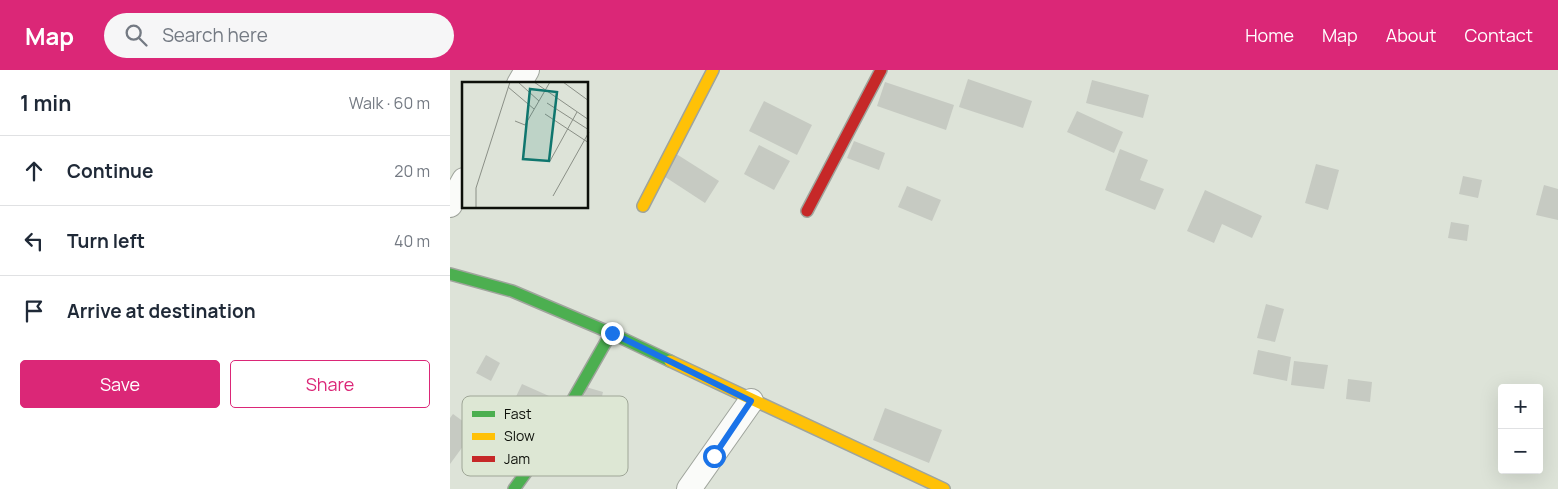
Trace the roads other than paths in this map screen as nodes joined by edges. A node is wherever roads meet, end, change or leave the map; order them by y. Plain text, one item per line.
1 (526, 70) edge
2 (713, 70) edge
3 (881, 70) edge
4 (520, 82) edge
5 (462, 184) edge
6 (450, 205) edge
7 (643, 206) dead end
8 (807, 211) dead end
9 (450, 274) edge
10 (612, 333) junction
11 (575, 396) edge
12 (751, 401) junction
13 (523, 476) edge
14 (514, 489) edge
15 (689, 489) edge
16 (944, 489) edge

1 - 4 street
2 - 7 street
3 - 8 street
5 - 6 street
9 - 10 street
10 - 11 street
10 - 12 street
12 - 15 street
12 - 16 street
13 - 14 street

